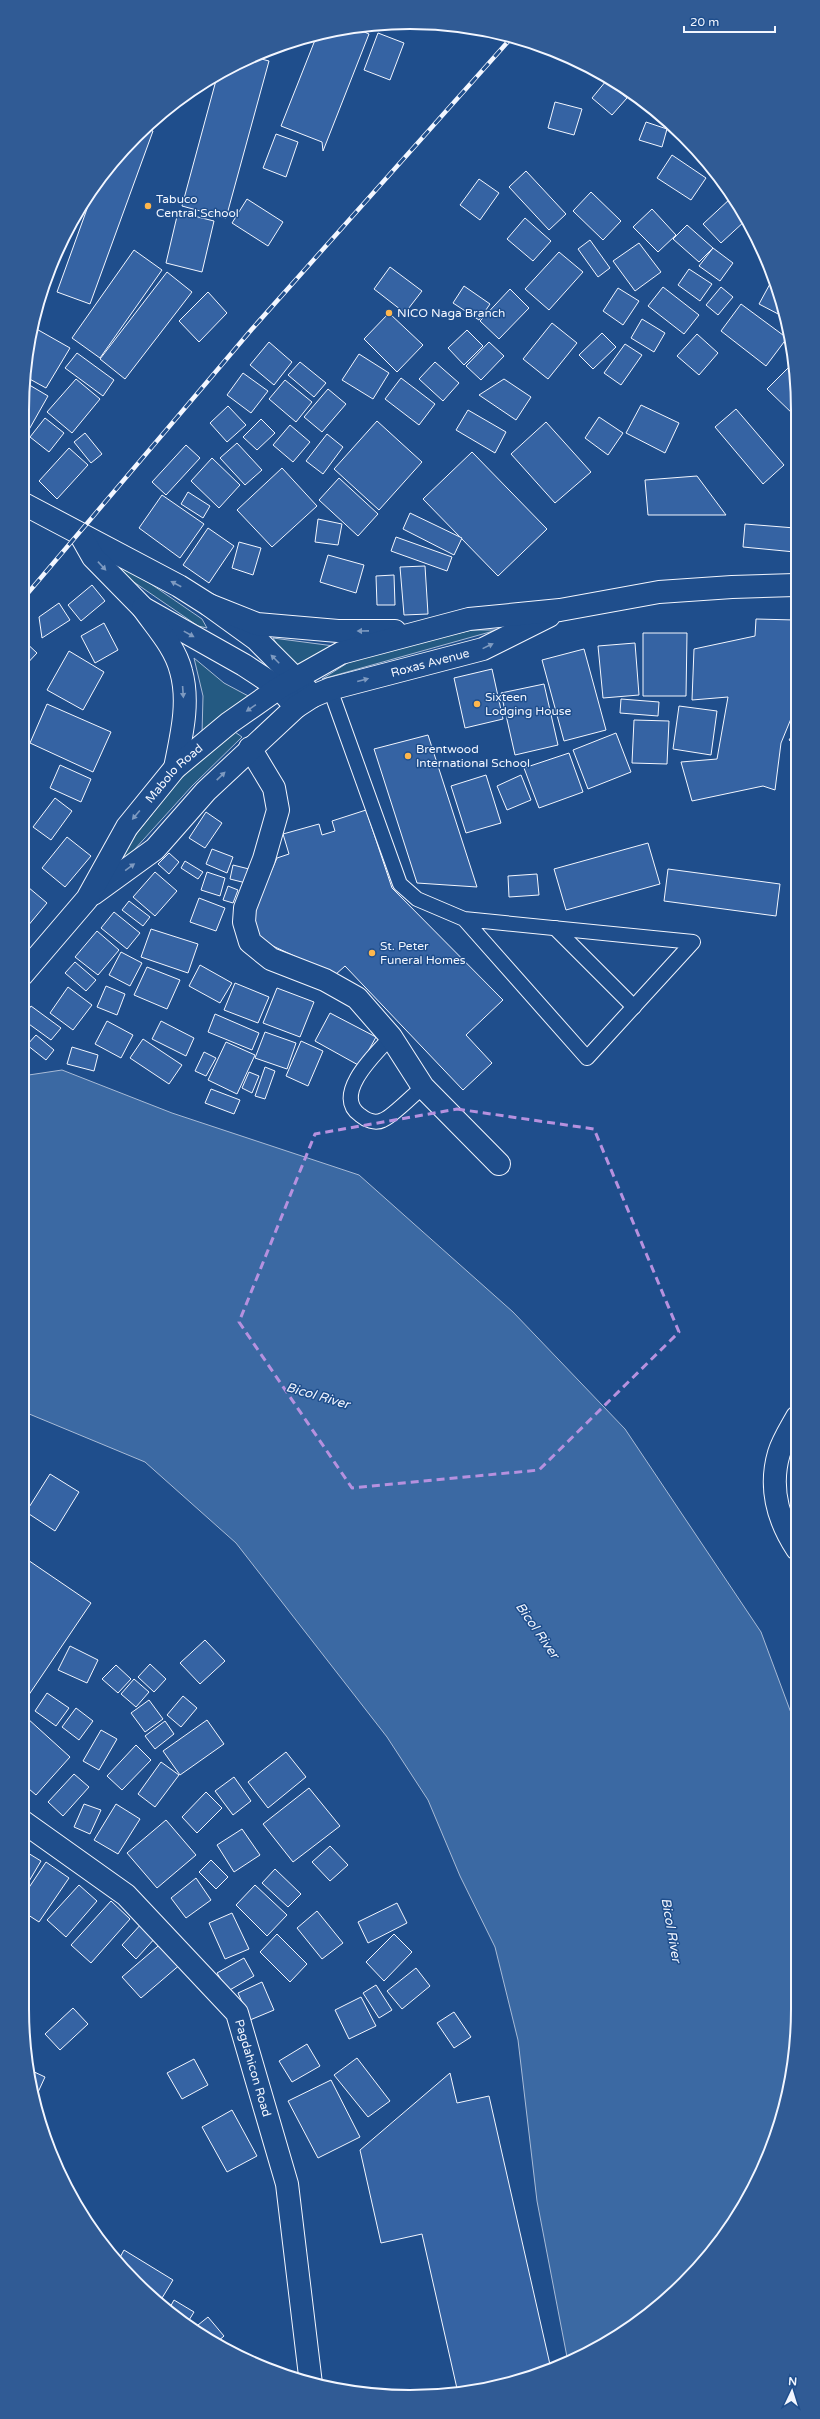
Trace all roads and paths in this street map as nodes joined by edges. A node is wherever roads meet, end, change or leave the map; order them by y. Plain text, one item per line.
1 (29, 507) edge
2 (80, 534) junction
3 (791, 585) edge
4 (209, 605) junction
5 (143, 608) junction
6 (560, 610) junction
7 (430, 630) junction
8 (287, 683) junction
9 (313, 697) junction
10 (250, 748) junction
11 (175, 768) junction
12 (87, 899) junction
13 (464, 919) junction
14 (555, 928) junction
15 (29, 967) edge
16 (634, 1007) junction
17 (391, 1036) junction
18 (423, 1086) junction
19 (499, 1164) dead end
20 (791, 1429) edge
21 (791, 1538) edge
22 (29, 1826) edge
23 (310, 2377) edge

1 - 2 main road
4 -> 2 main road
2 -> 5 main road
3 - 6 main road, Roxas Avenue
7 -> 4 main road
8 -> 4 main road
5 -> 8 main road
5 -> 11 main road
6 - 7 main road, Roxas Avenue
9 -> 6 main road, Roxas Avenue
7 - 8 main road, Roxas Avenue
8 - 9 main road
8 -> 11 main road, Mabolo Road
9 - 10 main road, Mabolo Road
9 - 13 lane
12 -> 10 main road, Mabolo Road
10 - 17 main road
11 -> 12 main road, Mabolo Road
12 - 15 main road, Mabolo Road
13 - 14 lane
13 - 16 lane
14 - 16 lane
14 - 16 lane
17 - 18 main road
17 - 18 lane
18 - 19 main road
20 - 21 main road
22 - 23 main road, Pagdahicon Road

